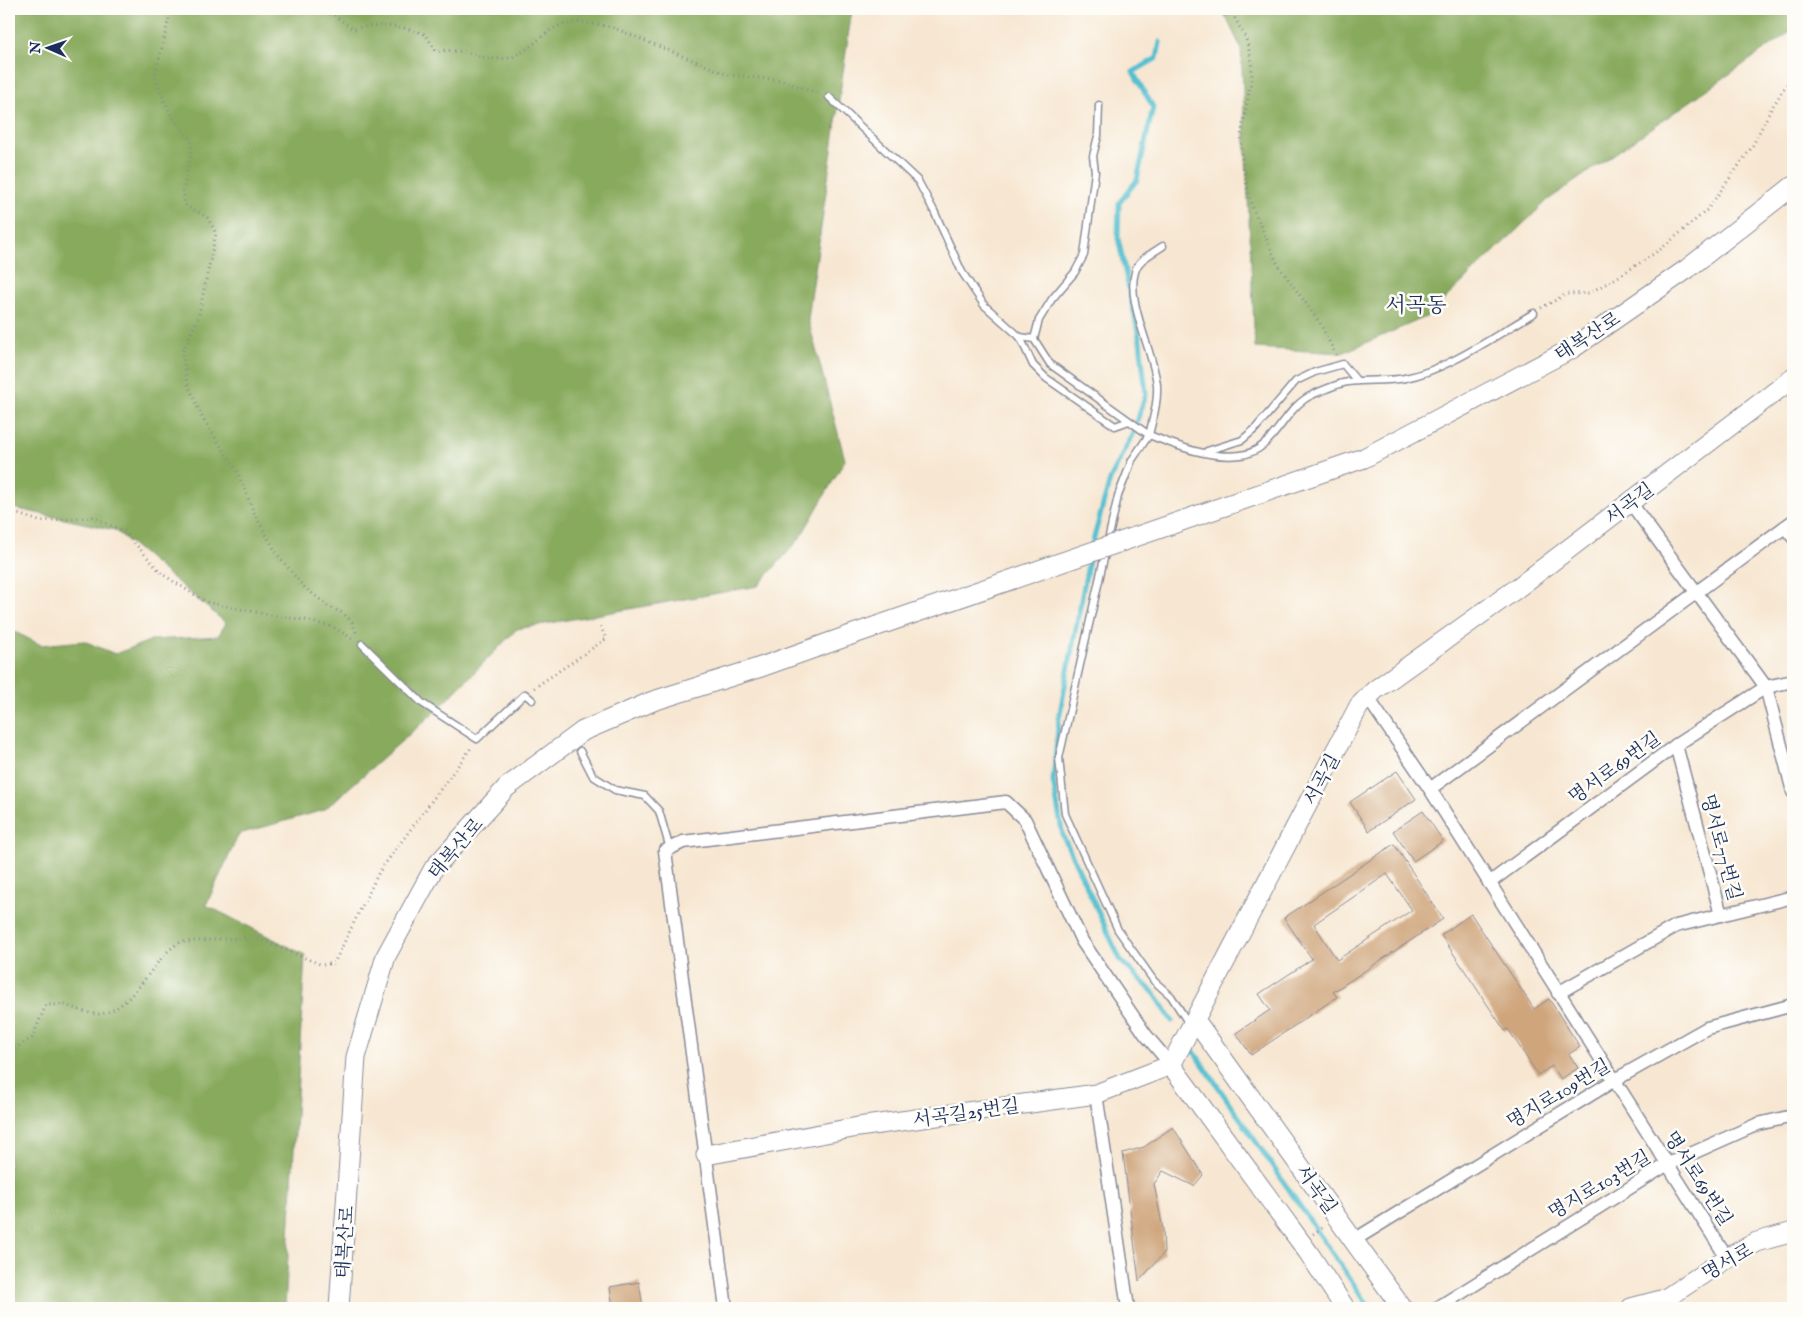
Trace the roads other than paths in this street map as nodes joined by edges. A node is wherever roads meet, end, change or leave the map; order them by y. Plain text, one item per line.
1 (829, 97) road end
2 (1099, 105) dead end
3 (1793, 186) edge
4 (1163, 246) dead end
5 (1534, 313) road end
6 (1020, 337) junction
7 (1034, 338) junction
8 (1793, 378) edge
9 (1357, 381) junction
10 (1129, 421) junction
11 (1148, 435) junction
12 (1203, 453) junction
13 (1630, 502) junction
14 (1791, 528) edge
15 (1695, 593) junction
16 (362, 644) road end
17 (1793, 680) edge
18 (1766, 687) junction
19 (1368, 698) junction
20 (532, 700) dead end
21 (1676, 746) junction
22 (580, 751) dead end
23 (1430, 789) junction
24 (1793, 792) edge
25 (670, 849) junction
26 (1489, 883) junction
27 (1793, 897) edge
28 (1721, 915) junction
29 (1558, 993) junction
30 (1793, 1005) edge
31 (1193, 1024) junction
32 (1171, 1065) junction
33 (1613, 1080) junction
34 (1096, 1094) junction
35 (1793, 1116) edge
36 (706, 1155) junction
37 (1668, 1164) junction
38 (1793, 1232) edge
39 (1354, 1240) junction
40 (1727, 1258) junction
41 (1662, 1304) edge
42 (339, 1308) edge
43 (726, 1308) edge
44 (1128, 1308) edge
45 (1345, 1308) edge
46 (1402, 1308) edge
47 (1437, 1308) edge
48 (1631, 1308) edge

1 - 6 lane
2 - 7 lane
3 - 42 street, 태복산로, bridge
4 - 11 lane
5 - 9 lane
6 - 7 lane
6 - 10 lane
7 - 10 lane
8 - 13 street, 서곡길
9 - 12 lane
9 - 12 lane
10 - 11 lane
11 - 12 lane
11 - 31 lane
13 - 15 street
13 - 19 street, 서곡길
14 - 15 street
15 - 18 street
15 - 23 street
16 - 20 lane
17 - 18 street
18 - 21 street, 명서로69번길
18 - 24 street
19 - 23 street, 명서로69번길
19 - 31 street, 서곡길
21 - 26 street, 명서로69번길
21 - 28 street, 명서로77번길
22 - 25 lane
23 - 26 street, 명서로69번길
25 - 32 street
25 - 36 street
26 - 29 street, 명서로69번길
27 - 28 street, 명서로77번길
28 - 29 street
29 - 33 street, 명서로69번길
30 - 33 street, 명지로109번길
31 - 32 street
31 - 39 street, 서곡길
32 - 34 street, 서곡길25번길
32 - 45 street
33 - 37 street, 명서로69번길
33 - 39 street, 명지로109번길
34 - 36 street, 서곡길25번길
34 - 44 street
35 - 37 street, 명지로103번길
36 - 43 street
37 - 40 street, 명서로69번길
37 - 47 street, 명지로103번길
38 - 40 street, 명서로
39 - 46 street, 서곡길
40 - 41 street, 명서로
41 - 48 street, 명서로

